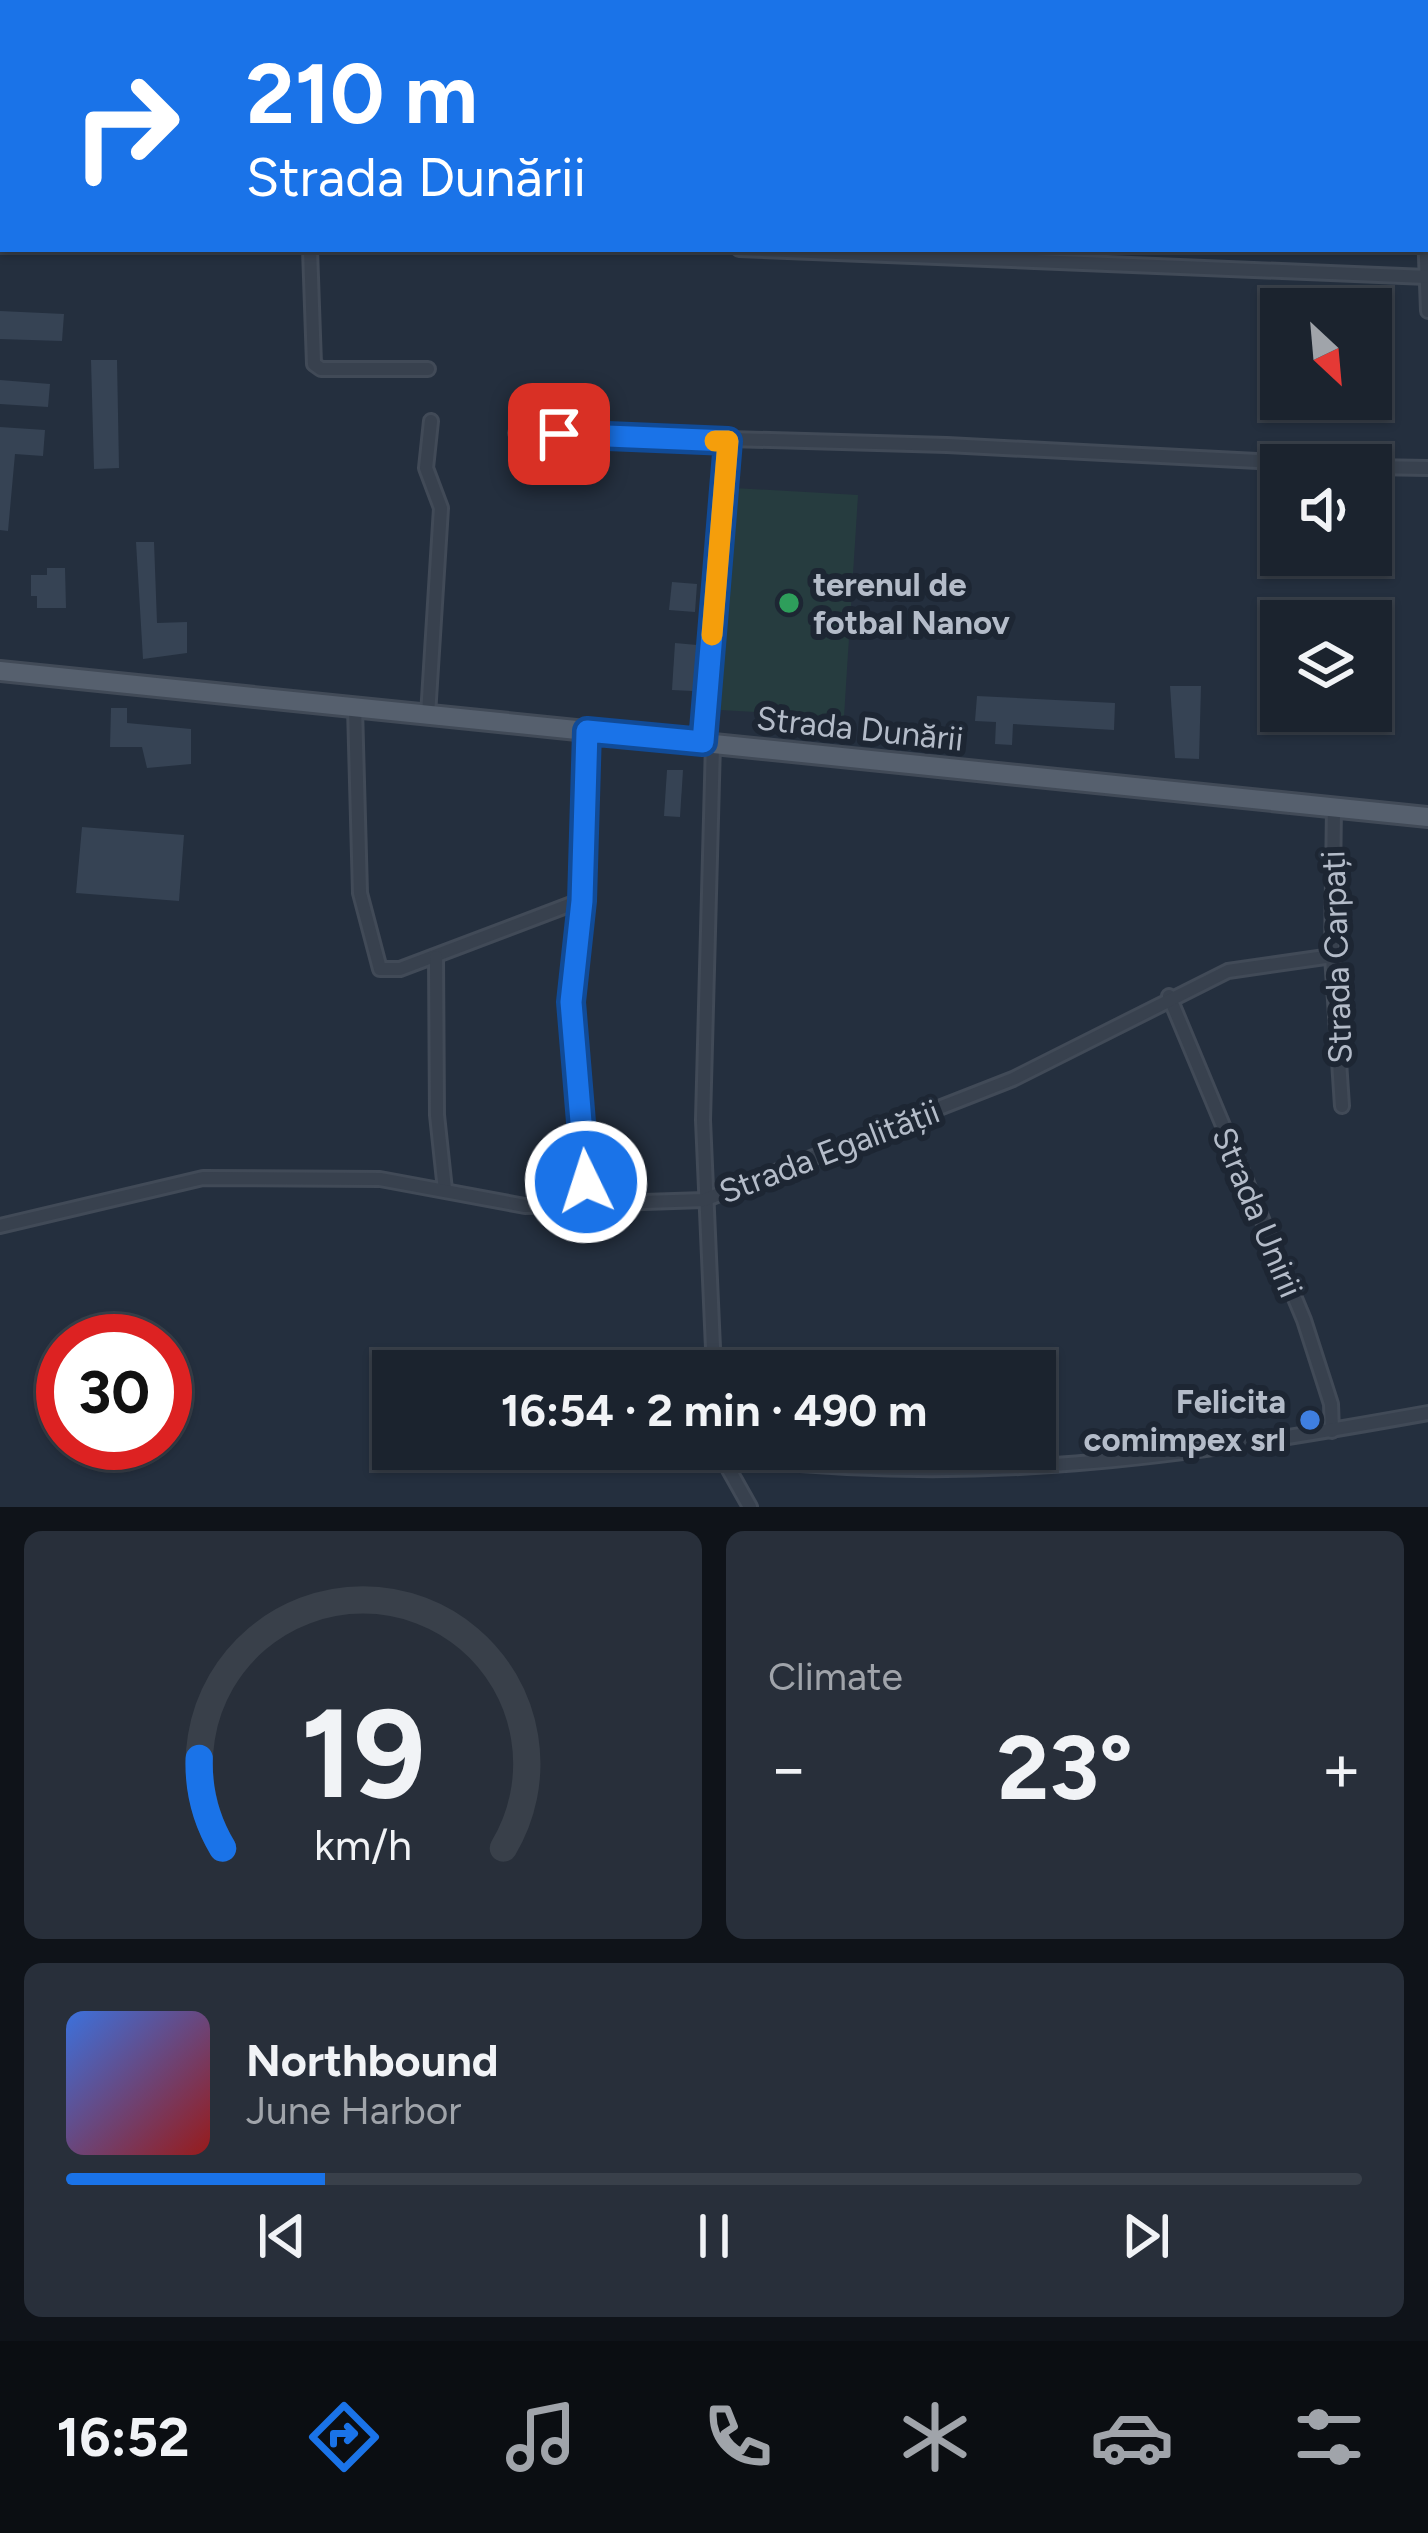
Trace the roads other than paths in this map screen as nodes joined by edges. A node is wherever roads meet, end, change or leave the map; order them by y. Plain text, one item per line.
1 (310, 252) edge
2 (813, 252) edge
3 (1426, 277) edge
4 (1428, 311) edge
5 (428, 370) dead end
6 (431, 421) dead end
7 (516, 433) dead end
8 (728, 441) junction
9 (1260, 462) edge
10 (1392, 467) edge
11 (1428, 468) edge
12 (0, 671) edge
13 (355, 708) junction
14 (428, 715) junction
15 (587, 731) junction
16 (708, 743) junction
17 (1334, 807) junction
18 (1428, 817) edge
19 (582, 901) junction
20 (436, 956) junction
21 (1332, 956) junction
22 (1169, 996) junction
23 (1342, 1106) dead end
24 (446, 1190) junction
25 (704, 1199) junction
26 (588, 1205) junction
27 (0, 1226) edge
28 (713, 1350) edge
29 (1428, 1413) edge
30 (1332, 1431) junction
31 (1056, 1468) edge
32 (729, 1470) edge
33 (845, 1470) edge
34 (923, 1470) edge
35 (750, 1507) edge

1 - 5 street
2 - 3 street
3 - 4 street
6 - 14 street
7 - 8 street
8 - 9 street
8 - 16 street, Strada Egalității
10 - 11 street
12 - 13 main road, Strada Dunării
13 - 14 main road, Strada Dunării
13 - 20 street
14 - 15 main road, Strada Dunării
15 - 16 main road, Strada Dunării
15 - 19 street
16 - 17 main road, Strada Dunării
16 - 25 street, Strada Egalității
17 - 18 main road, Strada Dunării
17 - 21 street, Strada Carpați
19 - 20 street
19 - 26 street
20 - 24 street
21 - 22 street, Strada Egalității
21 - 23 street, Strada Carpați
22 - 25 street, Strada Egalității
22 - 30 street, Strada Unirii
24 - 26 street
24 - 27 street
25 - 26 street
25 - 28 street
29 - 30 street
30 - 31 street
32 - 35 street
33 - 34 street

